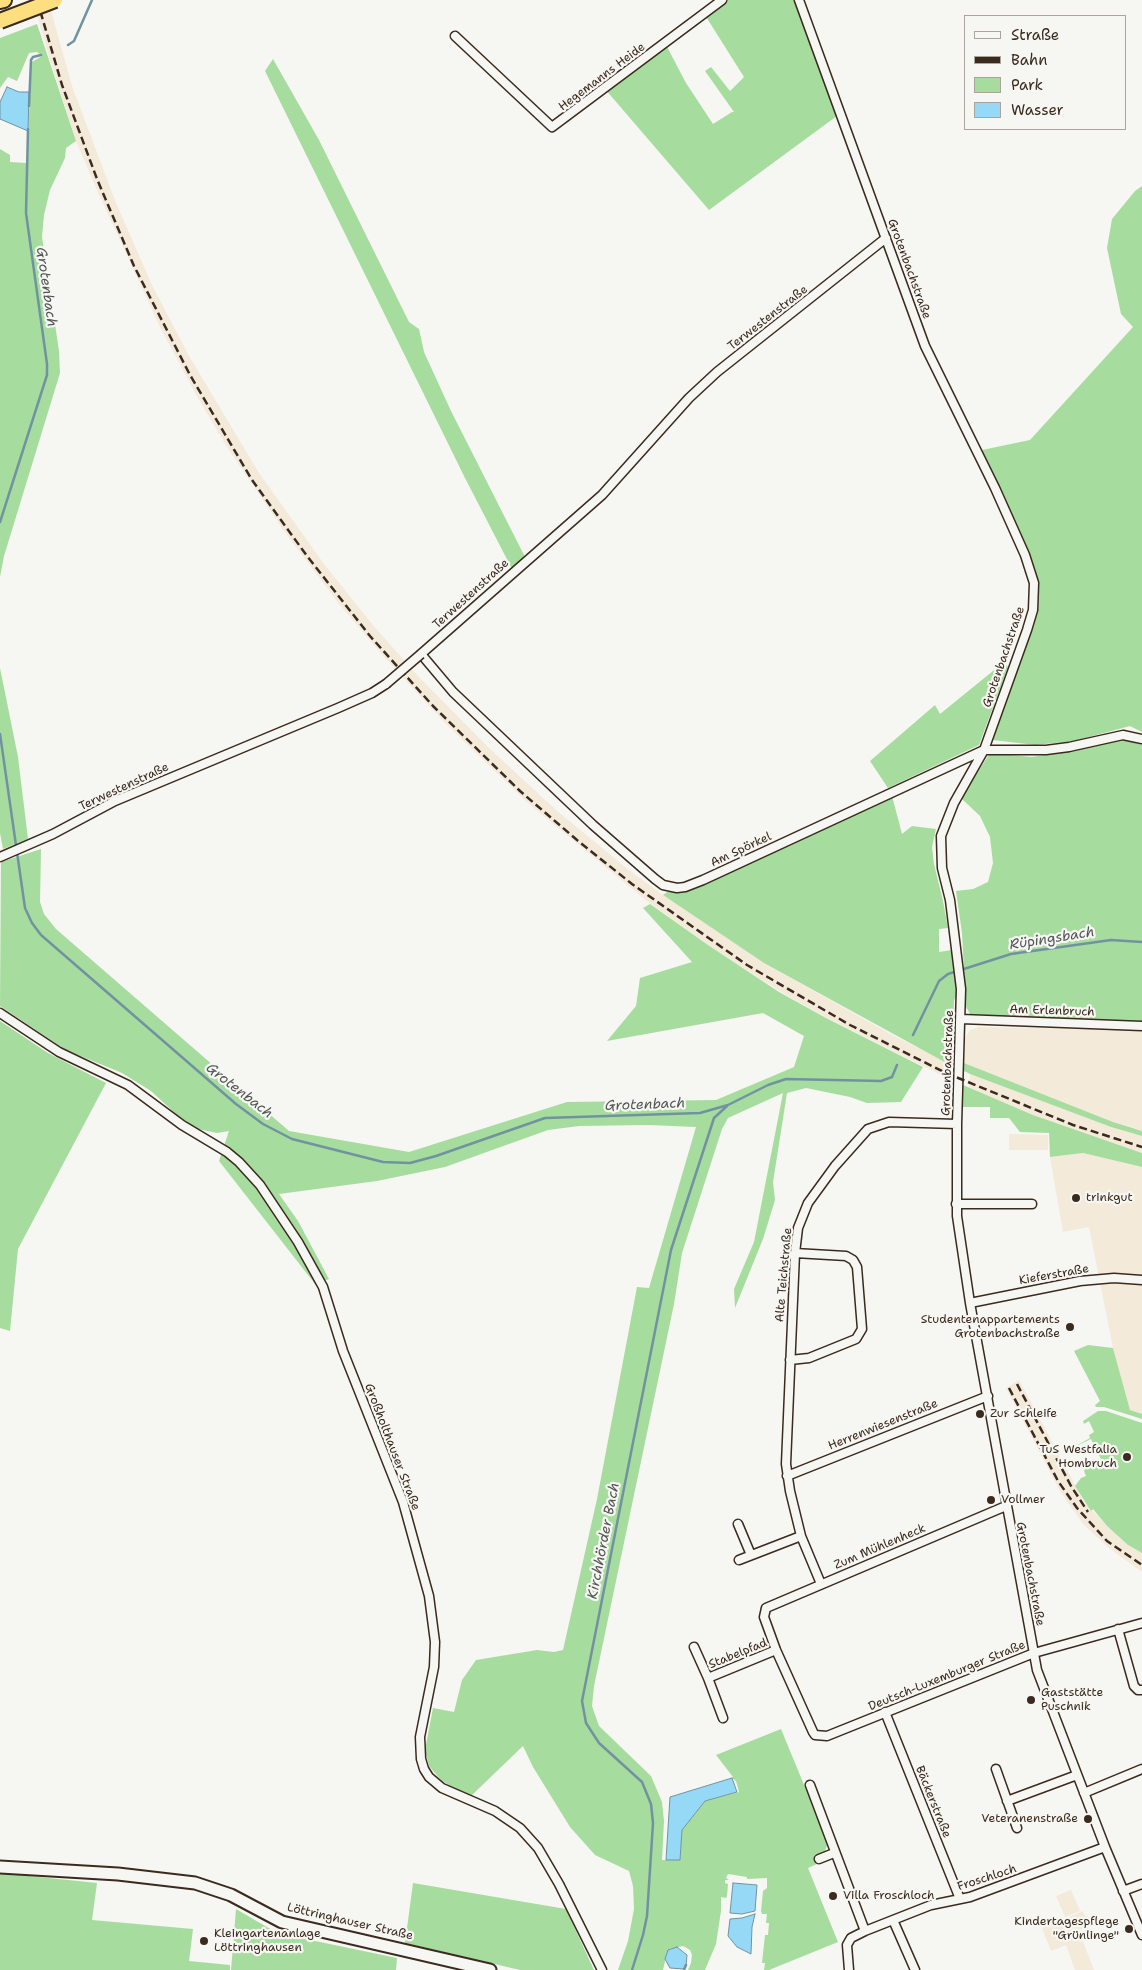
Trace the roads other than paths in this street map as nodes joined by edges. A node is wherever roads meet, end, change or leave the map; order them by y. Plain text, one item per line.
1 (4, 0) edge
2 (55, 0) edge
3 (722, 0) edge
4 (799, 0) edge
5 (0, 1) edge
6 (0, 21) edge
7 (455, 36) dead end
8 (886, 238) junction
9 (421, 654) junction
10 (1142, 739) edge
11 (984, 750) junction
12 (0, 857) edge
13 (0, 1013) edge
14 (961, 1020) junction
15 (1142, 1026) edge
16 (957, 1124) junction
17 (956, 1204) junction
18 (1032, 1204) dead end
19 (795, 1253) junction
20 (1142, 1280) edge
21 (970, 1303) junction
22 (790, 1360) junction
23 (988, 1396) junction
24 (787, 1476) junction
25 (1006, 1506) junction
26 (738, 1524) dead end
27 (802, 1536) junction
28 (751, 1555) junction
29 (739, 1560) dead end
30 (821, 1584) junction
31 (1142, 1623) edge
32 (1118, 1629) junction
33 (694, 1647) dead end
34 (776, 1650) junction
35 (1034, 1653) junction
36 (708, 1678) junction
37 (1142, 1690) edge
38 (885, 1712) junction
39 (723, 1718) dead end
40 (996, 1769) dead end
41 (1142, 1770) edge
42 (1077, 1775) junction
43 (810, 1785) dead end
44 (1084, 1793) junction
45 (1007, 1801) junction
46 (1017, 1828) dead end
47 (1105, 1847) junction
48 (834, 1853) junction
49 (819, 1858) dead end
50 (0, 1866) edge
51 (1142, 1884) edge
52 (1123, 1891) junction
53 (960, 1899) junction
54 (893, 1920) junction
55 (864, 1931) junction
56 (1142, 1935) edge
57 (490, 1970) edge
58 (602, 1970) edge
59 (849, 1970) edge
60 (915, 1970) edge

1 - 5 highway
2 - 6 highway, bridge
3 - 7 street, Hegemanns Heide
4 - 8 street, Grotenbachstraße
8 - 9 street, Terwestenstraße
8 - 11 street, Grotenbachstraße
9 - 11 street, Am Spörkel
9 - 12 street, Terwestenstraße, bridge
10 - 11 street, Am Spörkel
11 - 14 street, Grotenbachstraße
13 - 58 street, Großholthauser Straße
14 - 15 street, Am Erlenbruch
14 - 16 street, Grotenbachstraße
16 - 17 street, Grotenbachstraße
16 - 19 street, Alte Teichstraße
17 - 18 street
17 - 21 street, Grotenbachstraße
19 - 22 street, Alte Teichstraße
19 - 22 street
20 - 21 street, Kieferstraße
21 - 23 street, Grotenbachstraße
22 - 24 street, Alte Teichstraße
23 - 24 street, Herrenwiesenstraße
23 - 25 street, Grotenbachstraße
24 - 27 street, Alte Teichstraße
25 - 30 street, Zum Mühlenheck
25 - 35 street, Grotenbachstraße
26 - 28 street
27 - 28 street
27 - 30 street, Alte Teichstraße
28 - 29 street
30 - 34 street, Zum Mühlenheck
31 - 32 street, Deutsch-Luxemburger Straße
32 - 35 street, Deutsch-Luxemburger Straße
32 - 37 street
33 - 36 street, Stabelpfad
34 - 36 street, Stabelpfad
34 - 38 street, Deutsch-Luxemburger Straße
35 - 38 street, Deutsch-Luxemburger Straße
35 - 42 street, Grotenbachstraße
36 - 39 street, Stabelpfad
38 - 53 street, Bäckerstraße
40 - 45 street
41 - 44 street
42 - 44 street, Grotenbachstraße
42 - 45 street
43 - 48 street
44 - 47 street, Grotenbachstraße
45 - 46 street
47 - 52 street, Grotenbachstraße
47 - 53 street, Froschloch
48 - 49 street
48 - 55 street
50 - 57 street, Löttringhauser Straße
51 - 52 street
52 - 56 street, Grotenbachstraße
53 - 54 street, Froschloch
54 - 55 street, Froschloch
54 - 60 street
55 - 59 street, Froschloch

